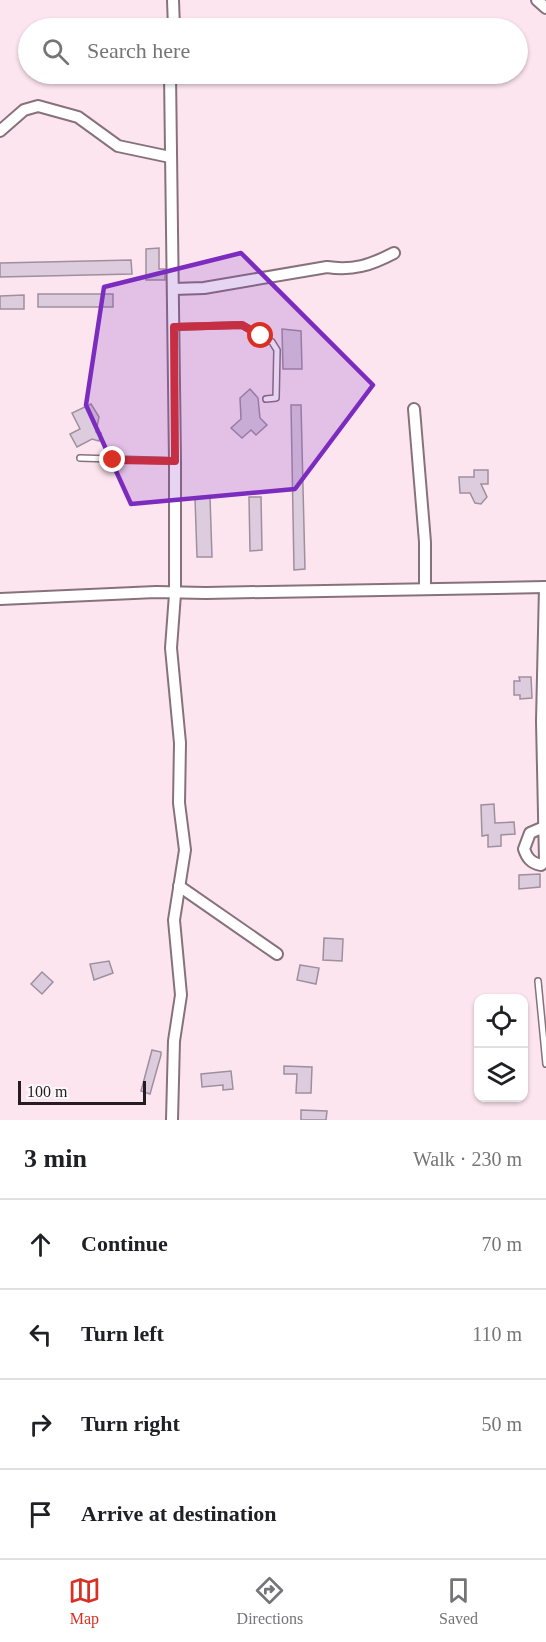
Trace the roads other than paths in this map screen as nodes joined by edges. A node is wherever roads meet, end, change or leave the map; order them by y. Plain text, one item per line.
1 (173, 0) edge
2 (537, 0) edge
3 (546, 8) edge
4 (174, 18) edge
5 (170, 84) edge
6 (0, 131) edge
7 (170, 157) junction
8 (394, 253) dead end
9 (173, 289) junction
10 (174, 327) junction
11 (266, 399) dead end
12 (414, 409) dead end
13 (80, 458) dead end
14 (175, 461) junction
15 (545, 587) edge
16 (425, 588) junction
17 (175, 594) junction
18 (0, 599) edge
19 (544, 827) dead end
20 (179, 886) junction
21 (277, 954) dead end
22 (538, 981) dead end
23 (546, 1064) edge
24 (172, 1120) edge

1 - 4 street
2 - 3 street
5 - 7 street
6 - 7 street
7 - 9 street
8 - 9 street
9 - 10 street
10 - 11 lane
10 - 14 street
12 - 16 street
13 - 14 lane
14 - 17 street
15 - 16 street
15 - 19 street
16 - 17 street
17 - 18 street
17 - 20 street
20 - 21 street
20 - 24 street
22 - 23 lane

